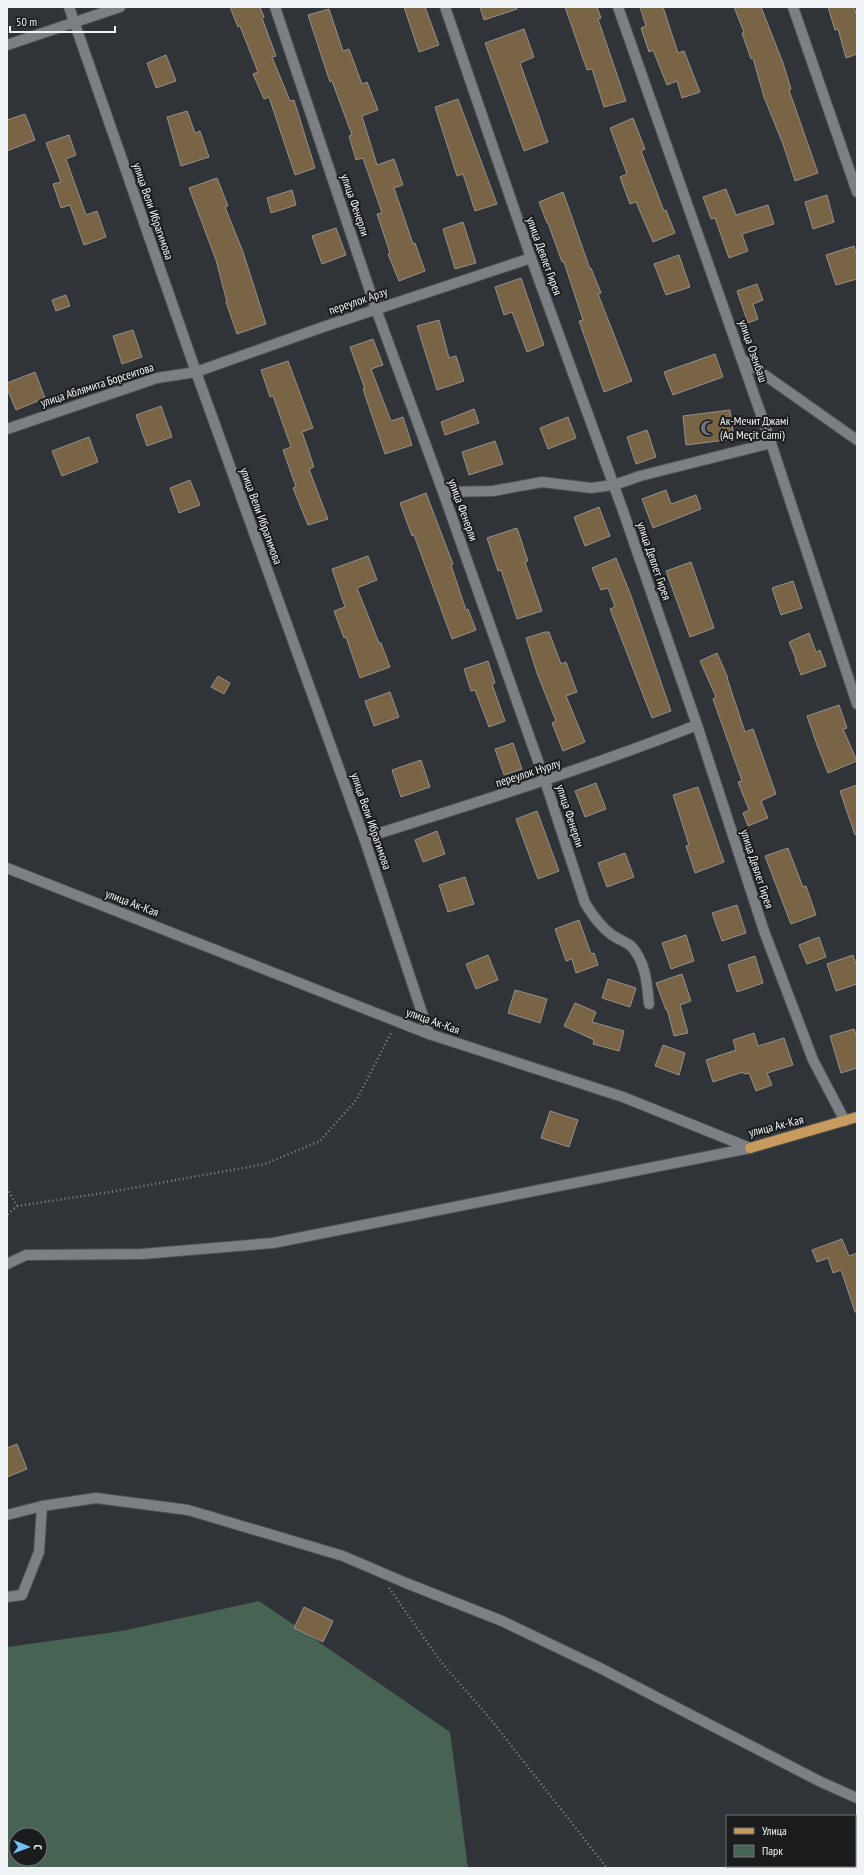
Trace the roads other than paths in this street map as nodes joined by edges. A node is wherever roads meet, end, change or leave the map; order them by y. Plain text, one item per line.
1 (69, 7) edge
2 (120, 7) edge
3 (275, 7) edge
4 (445, 7) edge
5 (618, 7) edge
6 (793, 7) edge
7 (74, 22) junction
8 (7, 45) edge
9 (857, 192) edge
10 (530, 258) junction
11 (376, 309) junction
12 (742, 359) junction
13 (196, 372) junction
14 (7, 429) edge
15 (857, 440) edge
16 (771, 443) junction
17 (614, 485) junction
18 (443, 492) junction
19 (857, 704) edge
20 (697, 725) junction
21 (546, 781) junction
22 (364, 838) junction
23 (7, 868) edge
24 (649, 1004) dead end
25 (429, 1034) junction
26 (857, 1117) edge
27 (845, 1121) junction
28 (750, 1148) junction
29 (7, 1264) edge
30 (42, 1506) junction
31 (7, 1515) edge
32 (7, 1598) edge
33 (857, 1798) edge

1 - 7 street, улица Вели Ибрагимова
2 - 7 street
3 - 11 street, улица Фенерли
4 - 10 street, улица Девлет Гирея
5 - 12 street, улица Озенбаш
6 - 9 street
7 - 8 street
7 - 13 street, улица Вели Ибрагимова
10 - 11 street, переулок Арзу
10 - 17 street, улица Девлет Гирея
11 - 13 street, переулок Арзу
11 - 18 street, улица Фенерли
12 - 15 street
12 - 16 street, улица Озенбаш
13 - 14 street, улица Аблямита Борсеитова
13 - 22 street, улица Вели Ибрагимова
16 - 17 street
16 - 19 street, улица Озенбаш
17 - 18 street
17 - 20 street, улица Девлет Гирея
18 - 21 street, улица Фенерли
20 - 21 street, переулок Нурлу
20 - 27 street, улица Девлет Гирея
21 - 22 street, переулок Нурлу
21 - 24 street, улица Фенерли
22 - 25 street, улица Вели Ибрагимова
23 - 25 street, улица Ак-Кая
25 - 28 street, улица Ак-Кая
26 - 27 main road, улица Ак-Кая
27 - 28 main road, улица Ак-Кая
28 - 29 street
30 - 31 street
30 - 32 street
30 - 33 street

